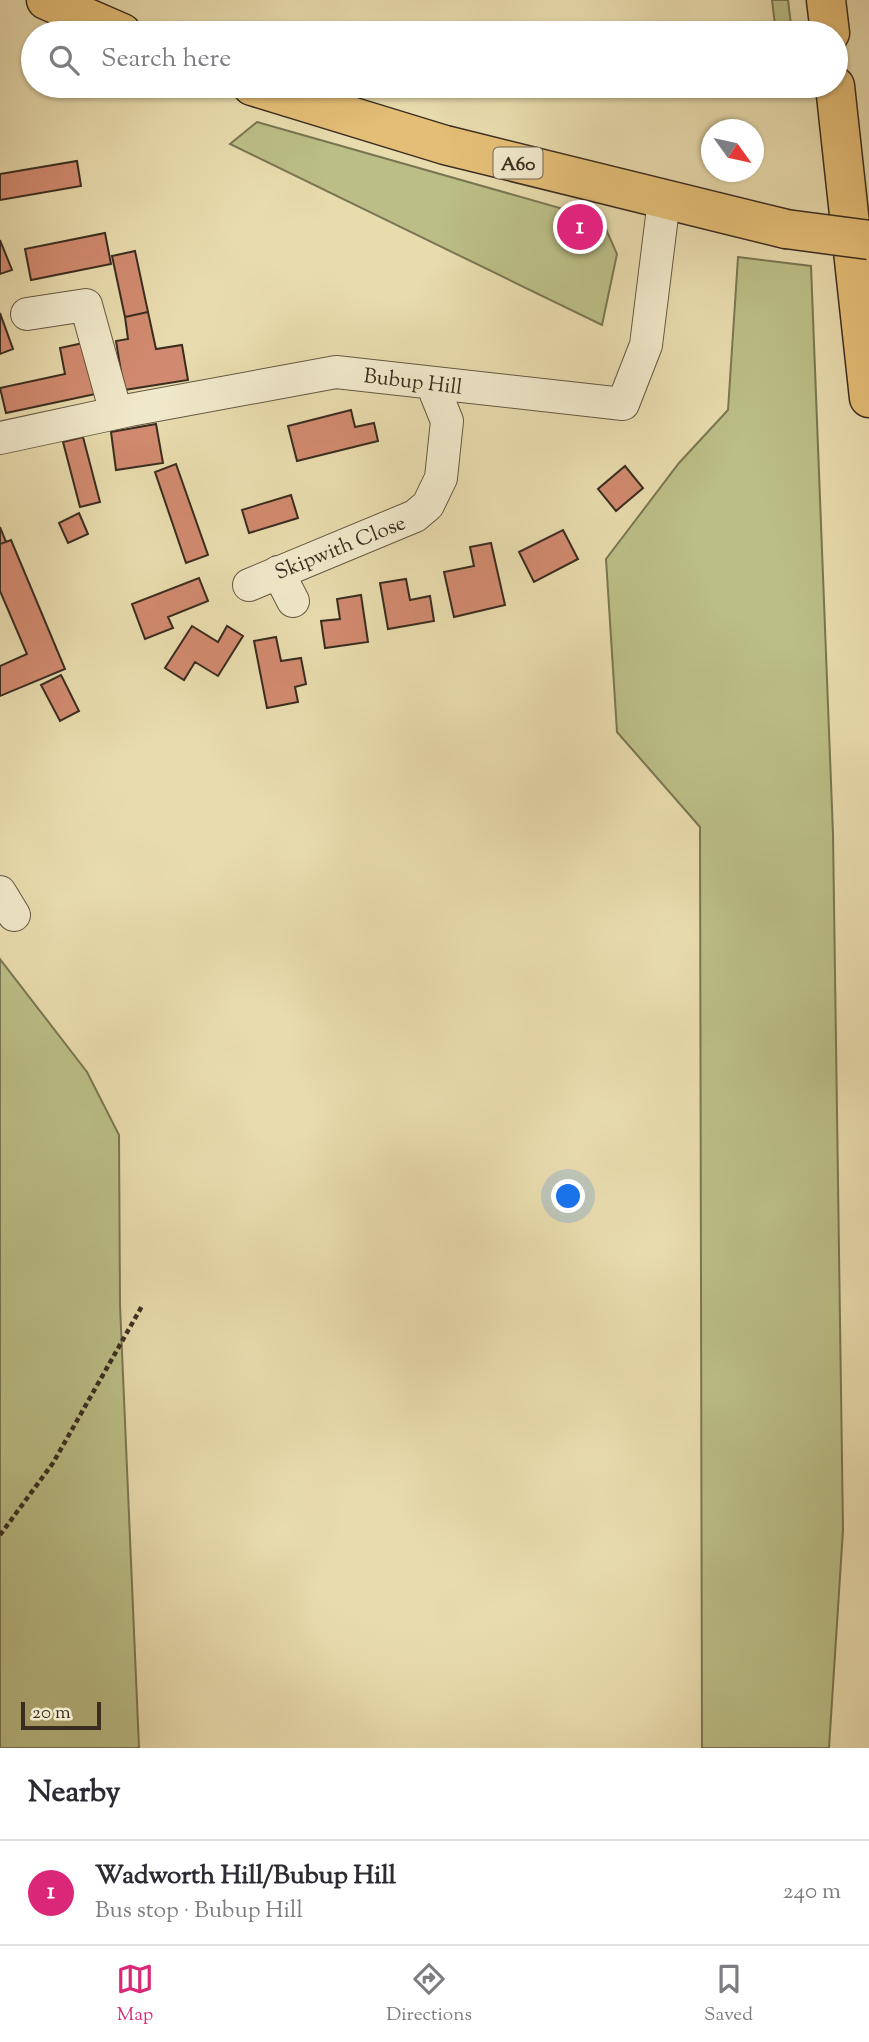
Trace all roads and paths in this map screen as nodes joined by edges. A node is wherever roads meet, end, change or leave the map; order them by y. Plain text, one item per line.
1 (46, 0) edge
2 (826, 0) edge
3 (94, 21) edge
4 (829, 21) edge
5 (292, 98) edge
6 (836, 98) edge
7 (664, 200) junction
8 (869, 240) edge
9 (27, 314) dead end
10 (432, 384) junction
11 (869, 398) edge
12 (116, 413) junction
13 (0, 438) edge
14 (278, 572) junction
15 (249, 585) dead end
16 (293, 601) dead end
17 (142, 1307) dead end
18 (0, 1535) edge

1 - 3 main road
2 - 4 main road
5 - 7 main road, A60
6 - 11 main road
7 - 8 main road, A60, bridge
7 - 10 street, Bubup Hill
9 - 12 street
10 - 12 street, Bubup Hill
10 - 14 street, Skipwith Close
12 - 13 street, Bubup Hill
14 - 15 street, Skipwith Close
14 - 16 street
17 - 18 path

